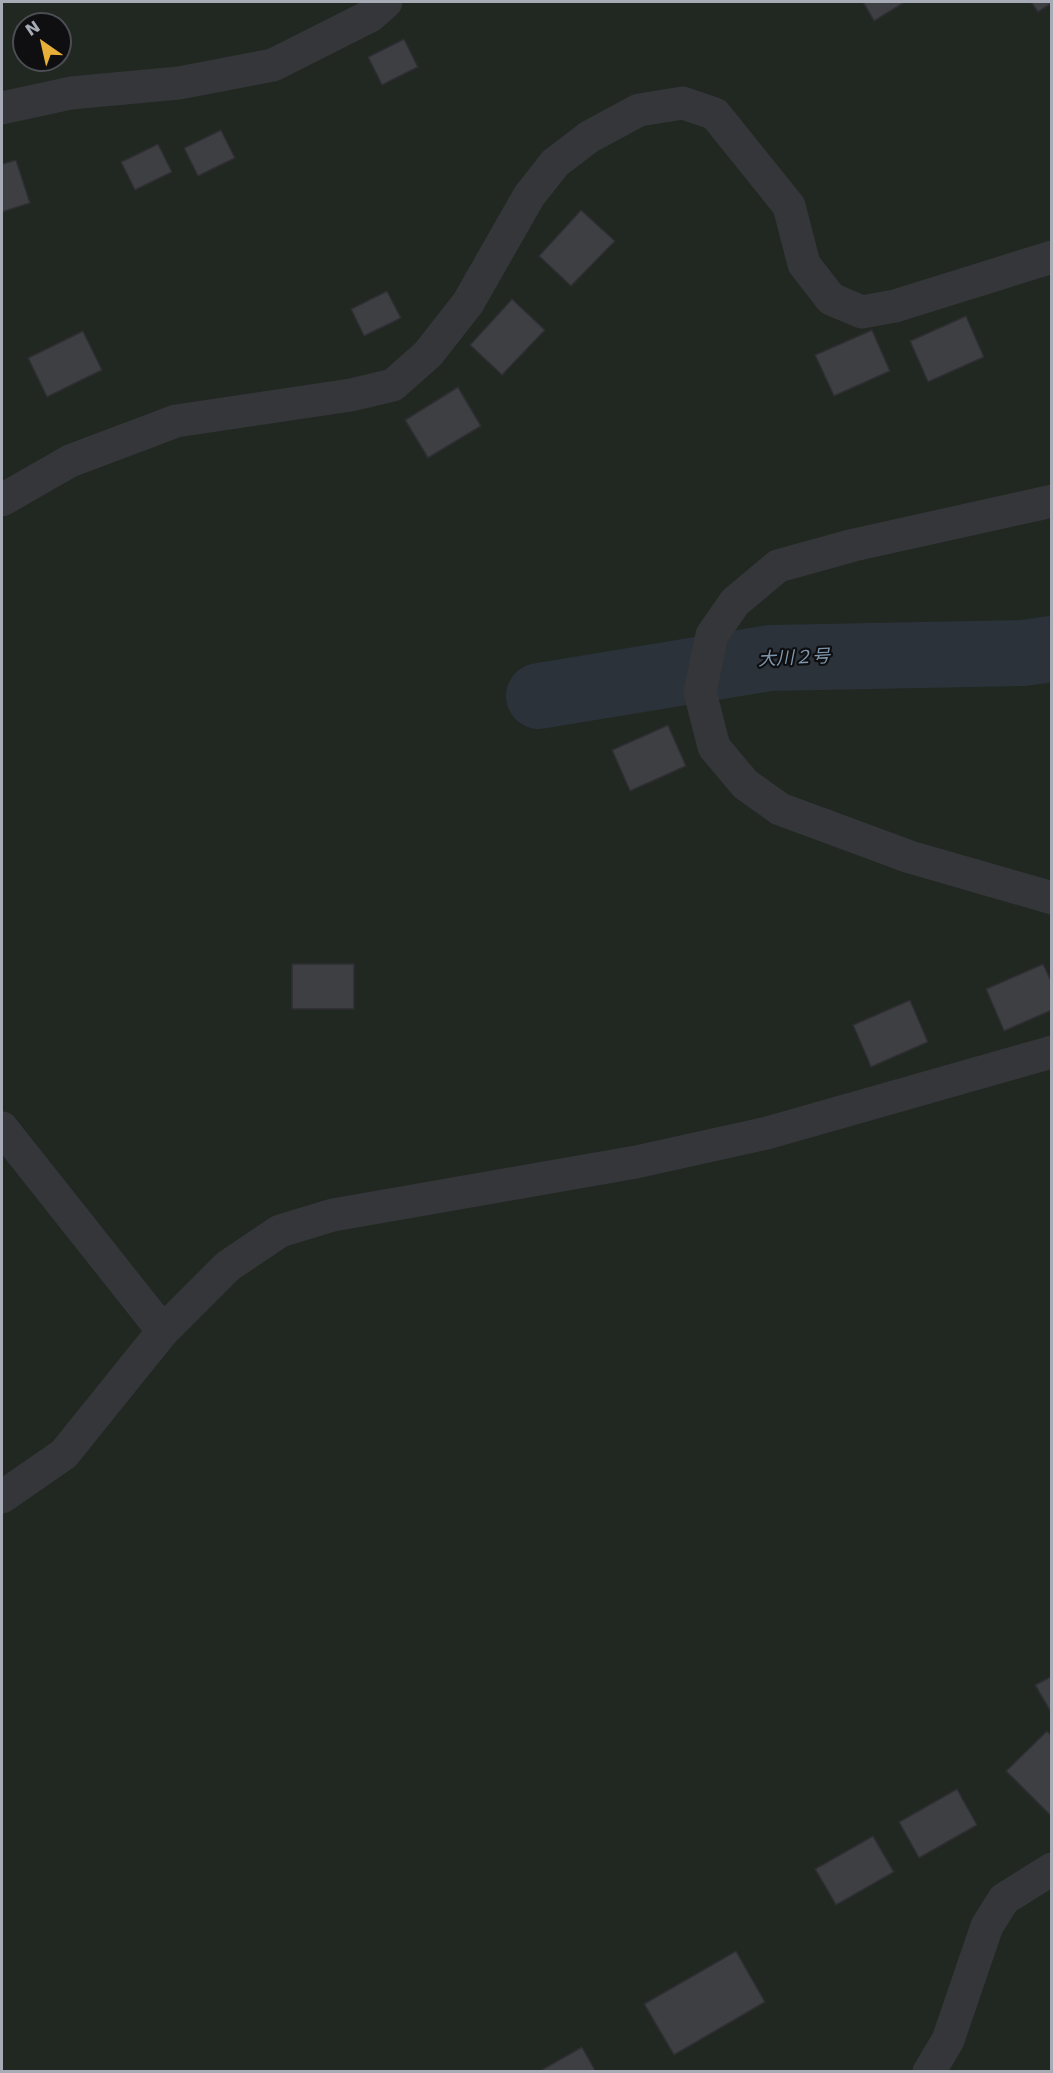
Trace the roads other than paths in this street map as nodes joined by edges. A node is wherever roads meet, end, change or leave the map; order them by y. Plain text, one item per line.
1 (386, 2) edge
2 (2, 108) edge
3 (1052, 257) edge
4 (2, 500) edge
5 (1052, 501) edge
6 (1052, 898) edge
7 (1052, 1053) edge
8 (2, 1128) edge
9 (163, 1331) junction
10 (2, 1497) edge
11 (1052, 1869) edge
12 (929, 2072) edge

1 - 2 street
3 - 4 street
5 - 6 street
7 - 9 street
8 - 9 street
9 - 10 street
11 - 12 street

